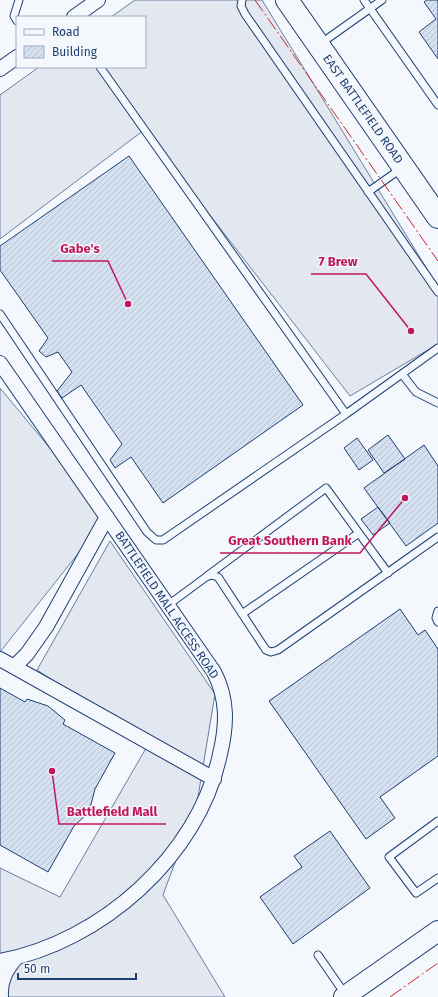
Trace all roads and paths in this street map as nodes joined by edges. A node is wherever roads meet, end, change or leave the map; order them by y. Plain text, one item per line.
1 (19, 0) edge
2 (98, 0) edge
3 (287, 0) edge
4 (364, 0) edge
5 (382, 0) edge
6 (240, 2) edge
7 (370, 8) junction
8 (75, 16) edge
9 (16, 19) edge
10 (318, 45) junction
11 (16, 58) edge
12 (101, 68) edge
13 (0, 69) edge
14 (438, 105) edge
15 (404, 168) junction
16 (368, 192) junction
17 (438, 217) edge
18 (438, 292) edge
19 (0, 314) edge
20 (438, 348) edge
21 (0, 363) edge
22 (402, 374) junction
23 (438, 403) edge
24 (346, 414) junction
25 (107, 517) junction
26 (359, 533) junction
27 (438, 537) edge
28 (388, 573) junction
29 (206, 577) junction
30 (168, 604) junction
31 (438, 611) edge
32 (242, 614) junction
33 (438, 622) edge
34 (0, 659) edge
35 (14, 667) junction
36 (214, 779) junction
37 (438, 821) edge
38 (438, 878) edge
39 (438, 930) edge
40 (318, 955) dead end
41 (16, 958) junction
42 (0, 961) edge
43 (345, 996) edge
44 (2, 997) edge

1 - 9 lane
2 - 8 street
3 - 10 main road, EAST BATTLEFIELD ROAD
4 - 7 lane
5 - 7 lane
6 - 16 lane
7 - 10 lane
7 - 14 lane
10 - 15 main road, EAST BATTLEFIELD ROAD
11 - 13 street
12 - 24 lane
15 - 16 lane
15 - 17 main road, EAST BATTLEFIELD ROAD
16 - 18 lane
19 - 24 lane
20 - 22 lane
21 - 25 street, BATTLEFIELD MALL ACCESS ROAD
22 - 23 lane
22 - 24 lane
25 - 30 street, BATTLEFIELD MALL ACCESS ROAD
25 - 35 street
26 - 28 lane
26 - 29 lane
26 - 32 lane
27 - 28 lane
28 - 32 lane
29 - 30 lane
29 - 32 lane
30 - 36 street, BATTLEFIELD MALL ACCESS ROAD
31 - 33 lane
34 - 35 street
35 - 36 street
36 - 41 street, BATTLEFIELD MALL ACCESS ROAD
37 - 38 lane
39 - 43 main road
40 - 43 lane
41 - 42 street, BATTLEFIELD MALL ACCESS ROAD
41 - 44 street

